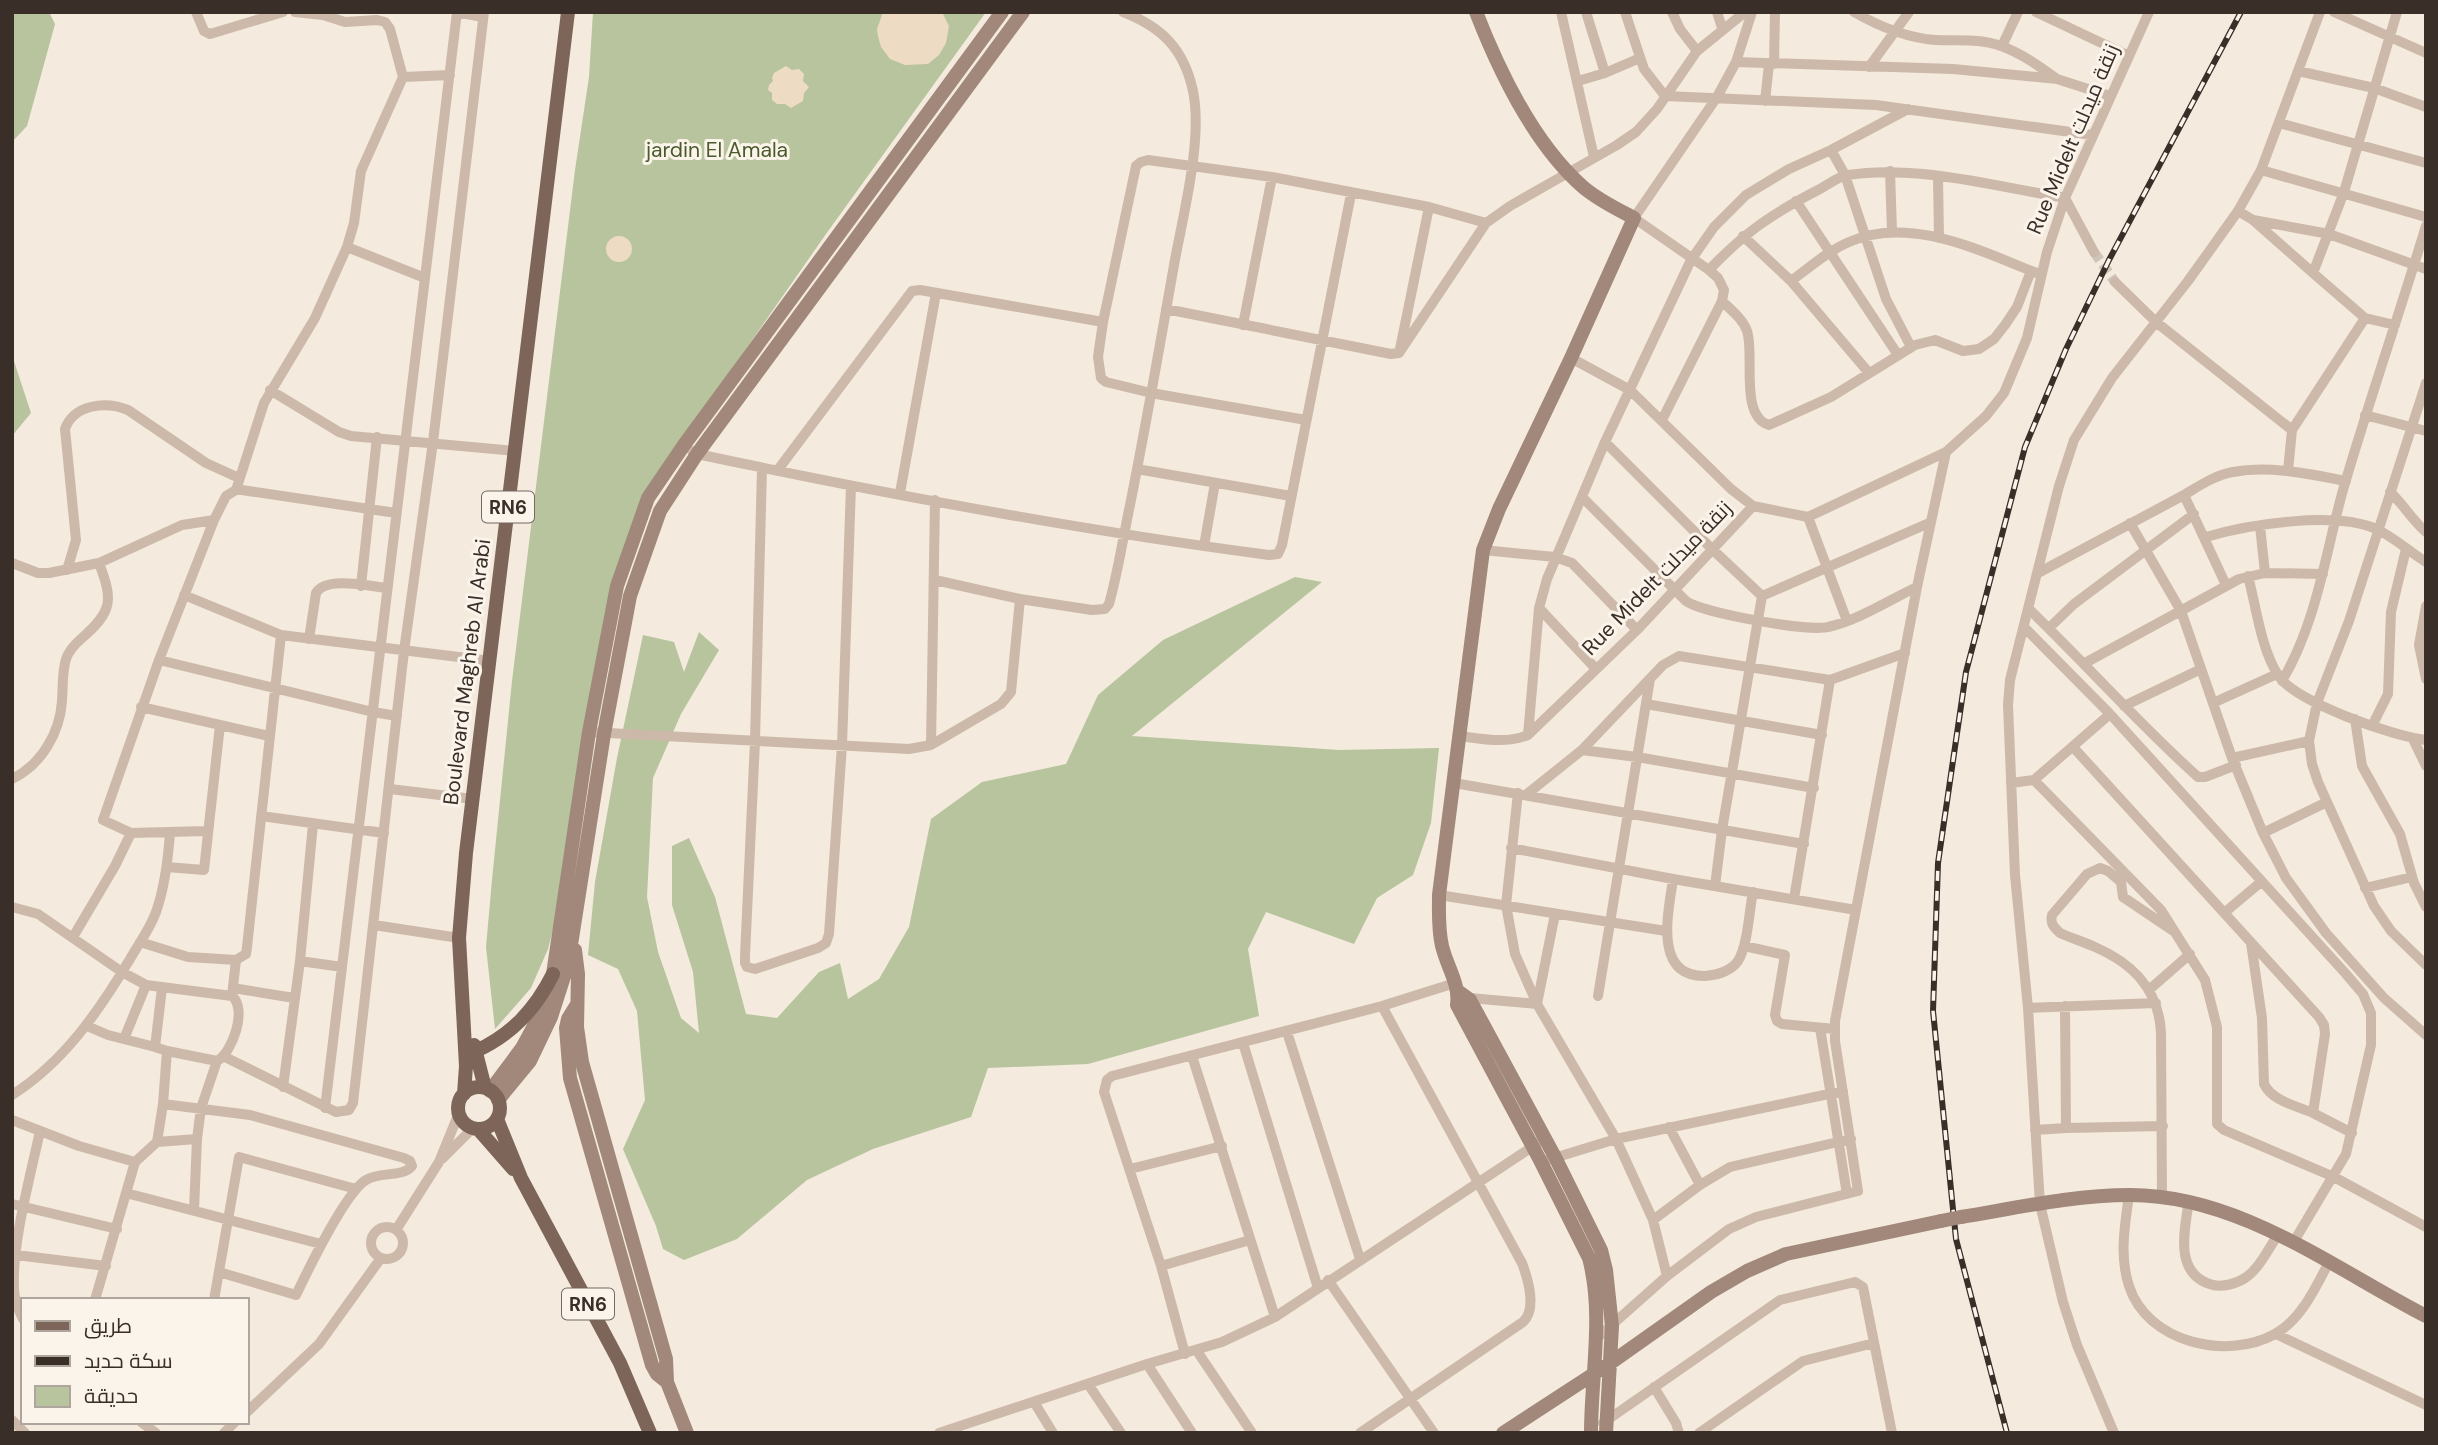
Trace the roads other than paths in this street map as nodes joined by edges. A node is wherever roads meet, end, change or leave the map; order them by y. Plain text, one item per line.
1 (197, 12) edge
2 (283, 12) edge
3 (295, 12) edge
4 (376, 12) edge
5 (568, 12) edge
6 (1002, 12) edge
7 (1023, 12) edge
8 (1123, 12) edge
9 (1476, 12) edge
10 (1560, 12) edge
11 (1586, 12) edge
12 (1625, 12) edge
13 (1672, 12) edge
14 (1717, 12) edge
15 (1752, 12) edge
16 (1775, 12) edge
17 (1854, 12) edge
18 (1909, 12) edge
19 (2018, 12) edge
20 (2036, 12) edge
21 (2149, 12) edge
22 (2320, 12) edge
23 (2334, 12) edge
24 (2397, 12) edge
25 (457, 13) edge
26 (1742, 13) edge
27 (483, 14) edge
28 (385, 22) junction
29 (1722, 28) junction
30 (1895, 33) junction
31 (2389, 38) junction
32 (2002, 46) junction
33 (1697, 51) junction
34 (2426, 53) edge
35 (2129, 56) junction
36 (1640, 58) junction
37 (1736, 62) junction
38 (1772, 64) junction
39 (1869, 67) junction
40 (2298, 71) junction
41 (1605, 73) junction
42 (450, 75) junction
43 (403, 77) junction
44 (2057, 79) junction
45 (1578, 80) junction
46 (946, 87) junction
47 (2374, 88) junction
48 (1665, 96) junction
49 (2110, 96) junction
50 (1717, 97) junction
51 (960, 98) junction
52 (1765, 101) junction
53 (2426, 107) edge
54 (1908, 109) junction
55 (2279, 124) junction
56 (2092, 135) junction
57 (2357, 144) junction
58 (1831, 150) junction
59 (1594, 156) junction
60 (2426, 163) edge
61 (1191, 165) junction
62 (2261, 170) junction
63 (1890, 171) junction
64 (1568, 173) junction
65 (1845, 175) junction
66 (1272, 177) junction
67 (1938, 177) junction
68 (2344, 192) junction
69 (1351, 194) junction
70 (2065, 198) junction
71 (1796, 201) junction
72 (1429, 207) junction
73 (2238, 211) junction
74 (2426, 216) edge
75 (1634, 218) junction
76 (2253, 220) junction
77 (1486, 223) junction
78 (2426, 226) edge
79 (1892, 232) junction
80 (2329, 234) junction
81 (1743, 236) junction
82 (1864, 237) junction
83 (1939, 238) junction
84 (347, 247) junction
85 (1830, 252) junction
86 (2094, 252) tunnel mouth
87 (1691, 260) junction
88 (2414, 265) junction
89 (2426, 269) edge
90 (1709, 270) junction
91 (2036, 273) junction
92 (2313, 273) junction
93 (425, 278) junction
94 (1791, 281) junction
95 (2115, 282) tunnel mouth
96 (936, 293) junction
97 (1722, 301) junction
98 (1166, 309) junction
99 (2365, 318) junction
100 (1103, 321) junction
101 (2156, 322) junction
102 (1243, 325) junction
103 (2395, 325) junction
104 (1322, 341) junction
105 (1911, 347) junction
106 (1399, 353) junction
107 (1898, 355) junction
108 (1571, 358) junction
109 (1869, 373) junction
110 (2426, 383) edge
111 (270, 390) junction
112 (1630, 390) junction
113 (1151, 393) junction
114 (2365, 415) junction
115 (1306, 420) junction
116 (1662, 420) junction
117 (2412, 428) junction
118 (2292, 430) junction
119 (2426, 431) edge
120 (377, 437) junction
121 (406, 440) junction
122 (433, 442) junction
123 (1605, 442) junction
124 (684, 444) junction
125 (515, 451) junction
126 (1946, 452) junction
127 (697, 454) junction
128 (762, 468) junction
129 (1137, 469) junction
130 (777, 471) junction
131 (2288, 471) junction
132 (239, 478) junction
133 (2346, 481) junction
134 (1215, 483) junction
135 (851, 486) junction
136 (236, 490) junction
137 (2390, 492) junction
138 (900, 493) junction
139 (2184, 495) junction
140 (1291, 496) junction
141 (1582, 497) junction
142 (935, 500) junction
143 (1753, 506) junction
144 (369, 509) junction
145 (396, 513) junction
146 (2194, 514) junction
147 (1808, 517) junction
148 (214, 520) junction
149 (2335, 520) junction
150 (1929, 523) junction
151 (2130, 523) junction
152 (2260, 526) junction
153 (2377, 530) junction
154 (2426, 532) edge
155 (1124, 535) junction
156 (2206, 537) junction
157 (1204, 546) junction
158 (2406, 549) junction
159 (1712, 550) junction
160 (2147, 550) junction
161 (1483, 551) junction
162 (1555, 557) junction
163 (2426, 562) edge
164 (12, 563) edge
165 (99, 563) junction
166 (1826, 568) junction
167 (67, 570) junction
168 (2038, 573) junction
169 (2265, 573) junction
170 (2323, 574) junction
171 (2248, 576) junction
172 (935, 580) junction
173 (2226, 585) junction
174 (360, 586) junction
175 (1917, 587) junction
176 (387, 588) junction
177 (1675, 589) junction
178 (184, 595) junction
179 (1762, 596) junction
180 (1020, 598) junction
181 (2426, 606) edge
182 (1539, 608) junction
183 (2029, 609) junction
184 (2181, 611) junction
185 (1759, 620) junction
186 (1847, 621) junction
187 (2024, 627) junction
188 (2049, 628) junction
189 (1637, 630) junction
190 (281, 635) junction
191 (309, 639) junction
192 (380, 647) junction
193 (404, 651) junction
194 (1905, 653) junction
195 (159, 660) junction
196 (491, 661) junction
197 (2085, 663) junction
198 (1751, 667) junction
199 (1595, 669) junction
200 (2202, 669) junction
201 (2280, 678) junction
202 (1650, 679) junction
203 (2426, 679) edge
204 (1830, 680) junction
205 (274, 689) junction
206 (2213, 703) junction
207 (2317, 703) junction
208 (1646, 704) junction
209 (2124, 706) junction
210 (141, 707) junction
211 (373, 712) junction
212 (2110, 714) junction
213 (397, 716) junction
214 (2355, 719) junction
215 (1740, 721) junction
216 (220, 725) junction
217 (2372, 726) junction
218 (596, 733) junction
219 (1822, 734) junction
220 (1528, 735) junction
221 (269, 736) junction
222 (1460, 736) junction
223 (2413, 739) junction
224 (2426, 740) edge
225 (755, 741) junction
226 (2309, 741) junction
227 (931, 745) junction
228 (842, 746) junction
229 (2073, 747) junction
230 (1582, 750) junction
231 (1637, 757) junction
232 (2234, 761) junction
233 (2426, 766) edge
234 (1732, 775) junction
235 (12, 779) edge
236 (2034, 780) junction
237 (1454, 783) junction
238 (2011, 783) junction
239 (1814, 788) junction
240 (390, 789) junction
241 (1523, 793) junction
242 (473, 799) junction
243 (2328, 802) junction
244 (1629, 813) junction
245 (261, 816) junction
246 (313, 824) junction
247 (359, 830) junction
248 (1721, 830) junction
249 (207, 831) junction
250 (131, 833) junction
251 (170, 833) junction
252 (384, 833) junction
253 (2263, 833) junction
254 (1804, 844) junction
255 (1511, 848) junction
256 (167, 867) junction
257 (1620, 868) junction
258 (2412, 877) junction
259 (1673, 879) junction
260 (2261, 882) junction
261 (1715, 886) junction
262 (2365, 888) junction
263 (1752, 892) junction
264 (1439, 895) junction
265 (1794, 899) junction
266 (1506, 905) junction
267 (12, 907) edge
268 (2426, 908) edge
269 (1856, 910) junction
270 (2224, 913) junction
271 (1555, 914) junction
272 (1610, 922) junction
273 (374, 925) junction
274 (1666, 931) junction
275 (2176, 932) junction
276 (73, 937) junction
277 (459, 938) junction
278 (140, 942) junction
279 (573, 942) junction
280 (2251, 943) junction
281 (1744, 946) junction
282 (2190, 954) junction
283 (236, 961) junction
284 (300, 961) junction
285 (2426, 965) edge
286 (342, 967) junction
287 (122, 972) junction
288 (553, 974) junction
289 (146, 985) junction
290 (162, 988) junction
291 (2150, 989) junction
292 (233, 992) junction
293 (1460, 995) junction
294 (1598, 996) dead end
295 (294, 998) junction
296 (462, 1003) junction
297 (2156, 1003) junction
298 (1537, 1004) junction
299 (1382, 1006) junction
300 (2065, 1006) junction
301 (2028, 1007) junction
302 (87, 1026) junction
303 (1820, 1028) junction
304 (1835, 1029) junction
305 (1287, 1032) junction
306 (2426, 1035) edge
307 (124, 1039) junction
308 (1243, 1043) junction
309 (155, 1047) junction
310 (167, 1051) junction
311 (475, 1051) junction
312 (1192, 1056) junction
313 (221, 1059) junction
314 (283, 1087) junction
315 (1843, 1091) junction
316 (491, 1093) junction
317 (464, 1094) junction
318 (12, 1095) edge
319 (1829, 1095) junction
320 (163, 1104) junction
321 (201, 1108) junction
322 (325, 1108) junction
323 (459, 1112) junction
324 (2313, 1112) junction
325 (497, 1119) junction
326 (12, 1120) edge
327 (2163, 1126) junction
328 (1669, 1127) junction
329 (2066, 1128) junction
330 (475, 1129) junction
331 (2035, 1130) junction
332 (40, 1131) junction
333 (2352, 1133) junction
334 (198, 1139) junction
335 (1616, 1139) junction
336 (1851, 1139) junction
337 (157, 1142) junction
338 (1837, 1142) junction
339 (1538, 1143) junction
340 (1222, 1146) junction
341 (1548, 1160) junction
342 (135, 1162) junction
343 (439, 1162) junction
344 (1130, 1169) junction
345 (2333, 1177) junction
346 (521, 1178) junction
347 (1478, 1181) junction
348 (1700, 1185) junction
349 (356, 1189) junction
350 (126, 1193) junction
351 (1847, 1194) junction
352 (2129, 1195) junction
353 (2162, 1197) junction
354 (2189, 1202) junction
355 (12, 1204) edge
356 (2040, 1204) junction
357 (24, 1207) junction
358 (194, 1210) junction
359 (228, 1218) junction
360 (1653, 1220) junction
361 (2426, 1227) edge
362 (117, 1229) junction
363 (396, 1230) junction
364 (2278, 1235) junction
365 (1250, 1241) junction
366 (2293, 1243) junction
367 (321, 1244) junction
368 (16, 1255) junction
369 (381, 1258) junction
370 (1360, 1259) junction
371 (2329, 1262) junction
372 (106, 1266) junction
373 (1161, 1266) junction
374 (219, 1272) junction
375 (1667, 1276) junction
376 (1328, 1280) junction
377 (1318, 1288) junction
378 (96, 1298) edge
379 (214, 1298) edge
380 (21, 1315) edge
381 (2426, 1316) edge
382 (1275, 1317) junction
383 (1612, 1326) junction
384 (2276, 1334) junction
385 (1596, 1339) junction
386 (1874, 1343) junction
387 (1197, 1351) junction
388 (1185, 1354) junction
389 (1147, 1364) junction
390 (1609, 1364) junction
391 (1593, 1374) junction
392 (1088, 1384) junction
393 (1654, 1387) junction
394 (1412, 1399) junction
395 (1034, 1402) junction
396 (2426, 1405) edge
397 (248, 1411) edge
398 (12, 1420) edge
399 (1522, 1427) edge
400 (1606, 1427) edge
401 (1591, 1432) edge
402 (25, 1433) edge
403 (650, 1433) edge
404 (687, 1433) edge
405 (939, 1433) edge
406 (1053, 1433) edge
407 (1121, 1433) edge
408 (1192, 1433) edge
409 (1252, 1433) edge
410 (1360, 1433) edge
411 (1434, 1433) edge
412 (1503, 1433) edge
413 (1679, 1433) edge
414 (1699, 1433) edge
415 (1892, 1433) edge
416 (2114, 1433) edge

1 - 2 street
3 - 28 street
4 - 28 street
5 - 125 main road, Boulevard Maghreb Al Arabi / RN6
6 - 46 street
7 - 51 street
8 - 61 street
9 - 64 street
10 - 45 street
11 - 41 street
12 - 36 street
13 - 33 street
14 - 29 street
15 - 37 street
16 - 38 street
17 - 30 street
18 - 30 street
19 - 32 street
20 - 35 street
21 - 35 street, Rue Midelt زنقة ميدلت
22 - 40 street
23 - 31 street
24 - 31 street
25 - 27 street
25 - 42 street
26 - 29 street
27 - 122 street
28 - 43 street
29 - 33 street
30 - 32 street
30 - 39 street
31 - 34 street
31 - 47 street
32 - 44 street
33 - 48 street
35 - 49 street, Rue Midelt زنقة ميدلت
36 - 41 street
36 - 48 street
37 - 38 street
37 - 50 street
38 - 39 street
38 - 52 street
39 - 44 street
40 - 47 street
40 - 55 street
41 - 45 street
42 - 43 street
42 - 93 street
43 - 84 street
44 - 49 street
45 - 59 street
46 - 51 street
46 - 124 street
47 - 53 street
47 - 57 street
48 - 50 street
48 - 59 street
49 - 56 street, Rue Midelt زنقة ميدلت
50 - 52 street
50 - 75 street
51 - 127 street
52 - 54 street
54 - 56 street
54 - 58 street
55 - 57 street
55 - 62 street
56 - 70 street, Rue Midelt زنقة ميدلت
57 - 60 street
57 - 68 street
58 - 65 street
58 - 87 street
59 - 64 street
61 - 66 street
61 - 98 street
61 - 100 street
62 - 68 street
62 - 73 street
63 - 65 street
63 - 67 street
63 - 79 street
64 - 75 street
64 - 77 street
65 - 71 street
65 - 82 street
66 - 69 street
66 - 102 street
67 - 70 street
67 - 83 street
68 - 74 street
68 - 80 street
69 - 72 street
69 - 104 street
70 - 86 street
70 - 91 street, Rue Midelt زنقة ميدلت
71 - 81 street
71 - 85 street
72 - 77 street
72 - 106 street
73 - 76 street
73 - 101 street
75 - 87 street
75 - 108 street
76 - 80 street
76 - 92 street
77 - 106 street
78 - 88 street
79 - 82 street
79 - 83 street
80 - 88 street
80 - 92 street
81 - 90 street
81 - 94 street
82 - 85 street
82 - 105 street
83 - 91 street
84 - 93 street
84 - 111 street
85 - 94 street
85 - 107 street
87 - 90 street
87 - 112 street
88 - 89 street
88 - 103 street
90 - 97 street
91 - 105 street
91 - 126 street, Rue Midelt زنقة ميدلت
92 - 99 street
93 - 121 street
94 - 109 street
95 - 101 street
96 - 100 street
96 - 130 street
96 - 138 street
97 - 109 street
97 - 116 street
98 - 102 street
98 - 113 street
99 - 103 street
99 - 118 street
100 - 113 street
101 - 118 street
101 - 168 street
102 - 104 street
103 - 114 street
104 - 106 street
104 - 115 street
105 - 107 street
107 - 109 street
108 - 112 street
108 - 161 street
110 - 117 street
111 - 120 street
111 - 132 street
112 - 116 street
112 - 123 street
113 - 115 street
113 - 129 street
114 - 117 street
114 - 133 street
115 - 140 street
116 - 143 street
117 - 119 street
117 - 137 street
118 - 131 street
120 - 121 street
120 - 144 street
121 - 122 street
121 - 145 street
122 - 125 street
122 - 193 street
123 - 141 street
123 - 159 street
124 - 127 street
124 - 218 street
125 - 196 main road, Boulevard Maghreb Al Arabi / RN6
126 - 147 street, Rue Midelt زنقة ميدلت
126 - 150 street
127 - 128 street
127 - 218 street
128 - 130 street
128 - 225 street
129 - 134 street
129 - 155 street
130 - 135 street
131 - 133 street
131 - 139 street
132 - 136 street
132 - 167 street
133 - 149 street
134 - 140 street
134 - 157 street
135 - 138 street
135 - 228 street
136 - 144 street
136 - 148 street
137 - 153 street
137 - 154 street
138 - 142 street
139 - 146 street
139 - 151 street
140 - 157 street
141 - 162 street
141 - 177 street
142 - 155 street
142 - 172 street
143 - 147 street, Rue Midelt زنقة ميدلت
143 - 159 street, Rue Midelt زنقة ميدلت
144 - 145 street
144 - 174 street
145 - 176 street
146 - 156 street
146 - 160 street
147 - 166 street
148 - 165 street
148 - 178 street
149 - 152 street
149 - 153 street
149 - 170 street
150 - 166 street
150 - 175 street
151 - 160 street
151 - 168 street
152 - 156 street
152 - 169 street
153 - 158 street
153 - 207 street
155 - 157 street
155 - 180 street
156 - 173 street
158 - 163 street
158 - 217 street
159 - 177 street, Rue Midelt زنقة ميدلت
159 - 179 street
160 - 184 street
160 - 188 street
161 - 162 street
161 - 222 street
162 - 182 street
162 - 189 street
164 - 167 street
165 - 167 street
165 - 235 street
166 - 179 street
166 - 186 street
168 - 183 street
169 - 170 street
169 - 171 street
170 - 201 street
171 - 173 street
171 - 201 street
172 - 180 street
172 - 227 street
173 - 184 street
174 - 176 street
174 - 191 street
175 - 186 street
175 - 194 street
176 - 192 street
177 - 185 street
177 - 189 street, Rue Midelt زنقة ميدلت
178 - 190 street
178 - 195 street
179 - 185 street
180 - 227 street
181 - 203 street
182 - 199 street
182 - 220 street
183 - 187 street
183 - 188 street
184 - 197 street
184 - 200 street
185 - 186 street
185 - 198 street
187 - 212 street
187 - 238 street
188 - 197 street
189 - 199 street, Rue Midelt زنقة ميدلت
190 - 191 street
190 - 205 street
191 - 192 street
192 - 193 street
192 - 211 street
193 - 196 street
193 - 213 street
194 - 204 street
194 - 269 street
195 - 205 street
195 - 210 street
196 - 242 main road, Boulevard Maghreb Al Arabi / RN6
197 - 209 street
198 - 202 street
198 - 204 street
198 - 215 street
199 - 220 street, Rue Midelt زنقة ميدلت
200 - 206 street
200 - 209 street
201 - 206 street
201 - 207 street
202 - 208 street
202 - 230 street
204 - 219 street
205 - 211 street
205 - 221 street
206 - 232 street
207 - 214 street
207 - 226 street
208 - 215 street
208 - 231 street
209 - 232 street
210 - 216 street
210 - 250 street
211 - 213 street
211 - 247 street
212 - 229 street
212 - 260 street
213 - 240 street
214 - 217 street
214 - 258 street
215 - 219 street
215 - 234 street
216 - 221 street
216 - 249 street
217 - 223 street
218 - 225 street
218 - 279 street
218 - 288 street
219 - 239 street
220 - 222 street
221 - 245 street
222 - 237 street
223 - 224 street
223 - 233 street
225 - 228 street
225 - 228 street
226 - 232 street
226 - 243 street
227 - 228 street
229 - 236 street
229 - 270 street
230 - 231 street
230 - 241 street
231 - 234 street
231 - 244 street
232 - 253 street
234 - 239 street
234 - 248 street
236 - 238 street
236 - 275 street
237 - 241 street
237 - 264 street
238 - 301 street
239 - 254 street
240 - 242 street
240 - 252 street
241 - 244 street
241 - 255 street
242 - 277 main road, Boulevard Maghreb Al Arabi / RN6
243 - 253 street
243 - 262 street
244 - 248 street
244 - 257 street
245 - 246 street
245 - 283 street
246 - 247 street
246 - 284 street
247 - 252 street
247 - 286 street
248 - 254 street
248 - 261 street
249 - 251 street
249 - 256 street
250 - 251 street
250 - 276 street
251 - 256 street
252 - 273 street
253 - 306 street
254 - 265 street
255 - 257 street
255 - 266 street
256 - 278 street
257 - 259 street
257 - 272 street
258 - 262 street
258 - 268 street
259 - 261 street
259 - 274 street
260 - 270 street
260 - 333 street
261 - 263 street
262 - 285 street
263 - 265 street
263 - 281 street
264 - 266 street
264 - 293 street
265 - 269 street
266 - 271 street
266 - 298 street
267 - 276 street
269 - 304 street
270 - 280 street
271 - 272 street
271 - 298 street
272 - 274 street
272 - 294 street
273 - 277 street
273 - 322 street
274 - 281 street
275 - 282 street
275 - 291 street
276 - 287 street
277 - 296 main road, Boulevard Maghreb Al Arabi / RN6
278 - 283 street
278 - 287 street
279 - 316 street
279 - 404 street
280 - 324 street
280 - 324 street
281 - 303 street
282 - 291 street
282 - 345 street
283 - 292 street
284 - 286 street
284 - 295 street
286 - 322 street
287 - 289 street
287 - 302 street
288 - 311 main road
288 - 316 street
289 - 290 street
289 - 307 street
290 - 292 street
290 - 309 street
291 - 297 street
292 - 295 street
292 - 313 street
293 - 298 street
293 - 299 street
293 - 339 street
295 - 314 street
296 - 311 main road, Boulevard Maghreb Al Arabi / RN6
296 - 317 main road, Boulevard Maghreb Al Arabi / RN6
297 - 300 street
297 - 327 street
298 - 335 street
299 - 305 street
299 - 347 street
300 - 301 street
300 - 329 street
301 - 331 street
302 - 307 street
302 - 318 street
303 - 304 street
303 - 319 street
304 - 315 street
305 - 308 street
305 - 370 street
307 - 309 street
308 - 312 street
308 - 377 street
309 - 310 street
310 - 313 street
310 - 320 street
311 - 316 main road, Boulevard Maghreb Al Arabi / RN6
312 - 340 street
312 - 344 street
313 - 314 street
313 - 321 street
314 - 322 street
315 - 319 street
315 - 336 street
316 - 317 main road
316 - 325 main road, RN6
317 - 323 main road, RN6
319 - 328 street
319 - 338 street
320 - 321 street
320 - 337 street
321 - 334 street
321 - 349 street
323 - 330 main road, RN6
323 - 343 street
324 - 333 street
325 - 330 main road
325 - 346 main road, RN6
326 - 332 street
327 - 329 street
327 - 353 street
328 - 335 street
328 - 348 street
329 - 331 street
330 - 343 street
330 - 346 main road, RN6
331 - 356 street
332 - 342 street
332 - 357 street
333 - 345 street
334 - 337 street
334 - 358 street
335 - 341 street
335 - 360 street
336 - 338 street
336 - 351 street
337 - 342 street
338 - 348 street
338 - 351 street
339 - 341 street
339 - 347 street
340 - 344 street
340 - 365 street
341 - 383 street
341 - 385 street
342 - 350 street
343 - 363 street
344 - 373 street
345 - 361 street
345 - 366 street
346 - 403 main road, RN6
347 - 370 street
347 - 394 street
348 - 360 street
349 - 359 street
349 - 367 street
350 - 358 street
350 - 362 street
351 - 375 street
352 - 353 street
352 - 356 street
352 - 384 street
353 - 354 street
354 - 364 street
354 - 364 street
355 - 357 street
356 - 390 street, bridge
356 - 416 street
357 - 362 street
357 - 368 street
358 - 359 street
359 - 367 street
359 - 374 street
360 - 375 street
362 - 372 street
363 - 369 street
363 - 369 street
364 - 366 street
365 - 373 street
365 - 382 street
366 - 371 street
367 - 374 street
368 - 372 street
368 - 380 street
369 - 397 street
370 - 376 street
371 - 381 street
371 - 384 street
372 - 378 street
373 - 388 street
374 - 379 street
375 - 383 street
376 - 377 street
376 - 394 street
377 - 382 street
382 - 387 street
383 - 385 street
383 - 390 street
384 - 396 street
385 - 391 street
386 - 393 street
386 - 414 street
386 - 415 street
387 - 388 street
387 - 409 street
388 - 389 street
389 - 392 street
389 - 408 street
390 - 391 street
390 - 400 street
391 - 399 street
391 - 401 street
392 - 395 street
392 - 407 street
393 - 400 street
393 - 413 street
394 - 410 street
394 - 411 street
395 - 405 street
395 - 406 street
398 - 402 street
399 - 412 street
400 - 401 street

